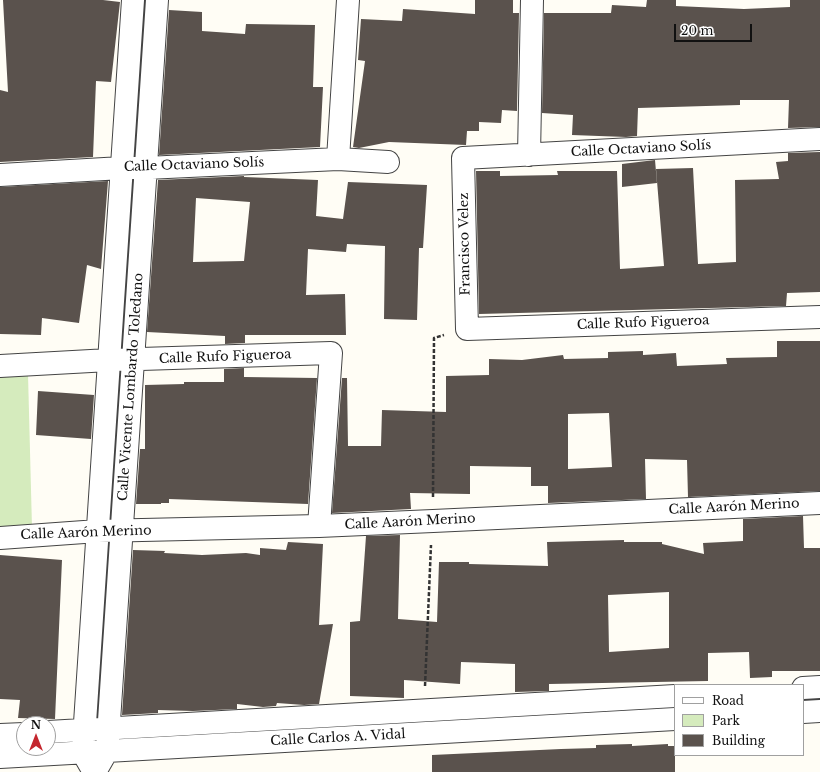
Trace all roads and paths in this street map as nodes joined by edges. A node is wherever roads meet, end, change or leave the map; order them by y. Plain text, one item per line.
1 (133, 0) edge
2 (157, 0) edge
3 (348, 0) edge
4 (532, 0) edge
5 (820, 139) edge
6 (529, 155) junction
7 (463, 158) joint
8 (338, 159) junction
9 (388, 162) dead end
10 (122, 168) junction
11 (146, 168) junction
12 (0, 175) edge
13 (820, 317) edge
14 (467, 329) joint
15 (109, 360) junction
16 (133, 360) junction
17 (0, 366) edge
18 (820, 503) edge
19 (319, 526) junction
20 (98, 531) junction
21 (122, 531) junction
22 (0, 538) edge
23 (804, 688) edge
24 (820, 688) edge
25 (674, 696) edge
26 (820, 711) edge
27 (804, 712) edge
28 (674, 720) edge
29 (108, 729) junction
30 (85, 730) junction
31 (56, 732) edge
32 (16, 734) edge
33 (0, 735) edge
34 (107, 751) junction
35 (83, 753) junction
36 (0, 757) edge
37 (95, 772) edge

1 - 10 street, Calle Vicente Lombardo Toledano
2 - 11 street, Calle Vicente Lombardo Toledano
3 - 8 street
4 - 6 street
5 - 6 street, Calle Octaviano Solís
6 - 7 street, Calle Octaviano Solís
7 - 14 street, Francisco Velez
8 - 9 street, Calle Octaviano Solís
8 - 11 street, Calle Octaviano Solís
10 - 11 street, Calle Octaviano Solís
10 - 12 street, Calle Octaviano Solís
10 - 15 street, Calle Vicente Lombardo Toledano
11 - 16 street, Calle Vicente Lombardo Toledano
13 - 14 street, Calle Rufo Figueroa
15 - 16 street, Calle Rufo Figueroa
15 - 17 street, Calle Rufo Figueroa
15 - 20 street, Calle Vicente Lombardo Toledano
16 - 19 street, Calle Rufo Figueroa
16 - 21 street, Calle Vicente Lombardo Toledano
18 - 19 street, Calle Aarón Merino
19 - 21 street, Calle Aarón Merino
20 - 21 street, Calle Aarón Merino
20 - 22 street, Calle Aarón Merino
20 - 30 street, Calle Vicente Lombardo Toledano
21 - 29 street, Calle Vicente Lombardo Toledano
23 - 24 street
25 - 29 street, Calle Carlos A. Vidal
26 - 27 street
28 - 34 street, Calle Carlos A. Vidal
29 - 30 street, Calle Carlos A. Vidal
29 - 34 street, Calle Vicente Lombardo Toledano
30 - 31 street, Calle Carlos A. Vidal
30 - 35 street, Calle Vicente Lombardo Toledano
32 - 33 street
34 - 35 street, Calle Carlos A. Vidal
34 - 37 street, Calle Vicente Lombardo Toledano
35 - 36 street, Calle Carlos A. Vidal
35 - 37 street, Calle Vicente Lombardo Toledano

